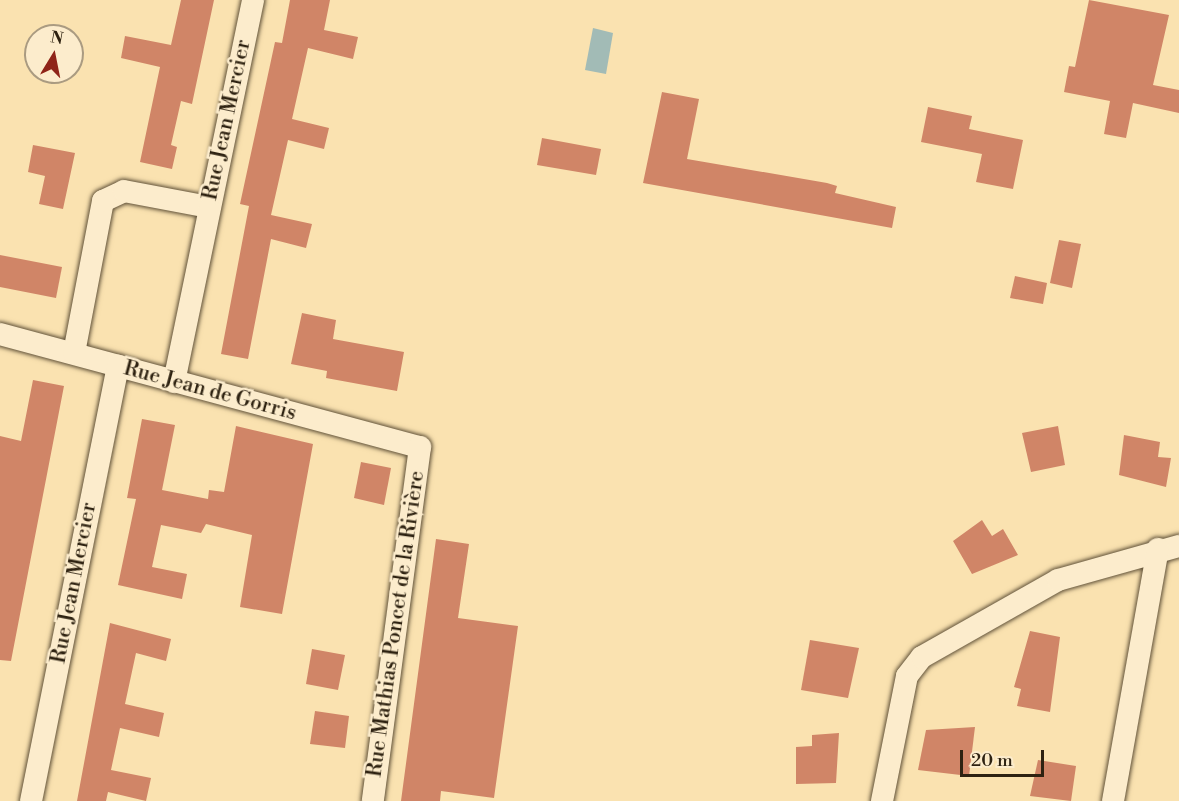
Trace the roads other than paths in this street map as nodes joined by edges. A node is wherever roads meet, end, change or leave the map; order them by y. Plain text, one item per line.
1 (253, 0) edge
2 (209, 207) junction
3 (0, 334) edge
4 (74, 353) junction
5 (118, 366) junction
6 (174, 382) junction
7 (420, 447) joint
8 (1168, 548) edge
9 (31, 801) edge
10 (373, 801) edge
11 (882, 801) edge
12 (1113, 801) edge

1 - 2 street, Rue Jean Mercier
2 - 4 street
2 - 6 street, Rue Jean Mercier
3 - 4 street, Rue Jean de Gorris
4 - 5 street, Rue Jean de Gorris
5 - 6 street, Rue Jean de Gorris
5 - 9 street, Rue Jean Mercier
6 - 7 street, Rue Jean de Gorris
7 - 10 street, Rue Mathias Poncet de la Rivière
8 - 11 street
8 - 12 street

